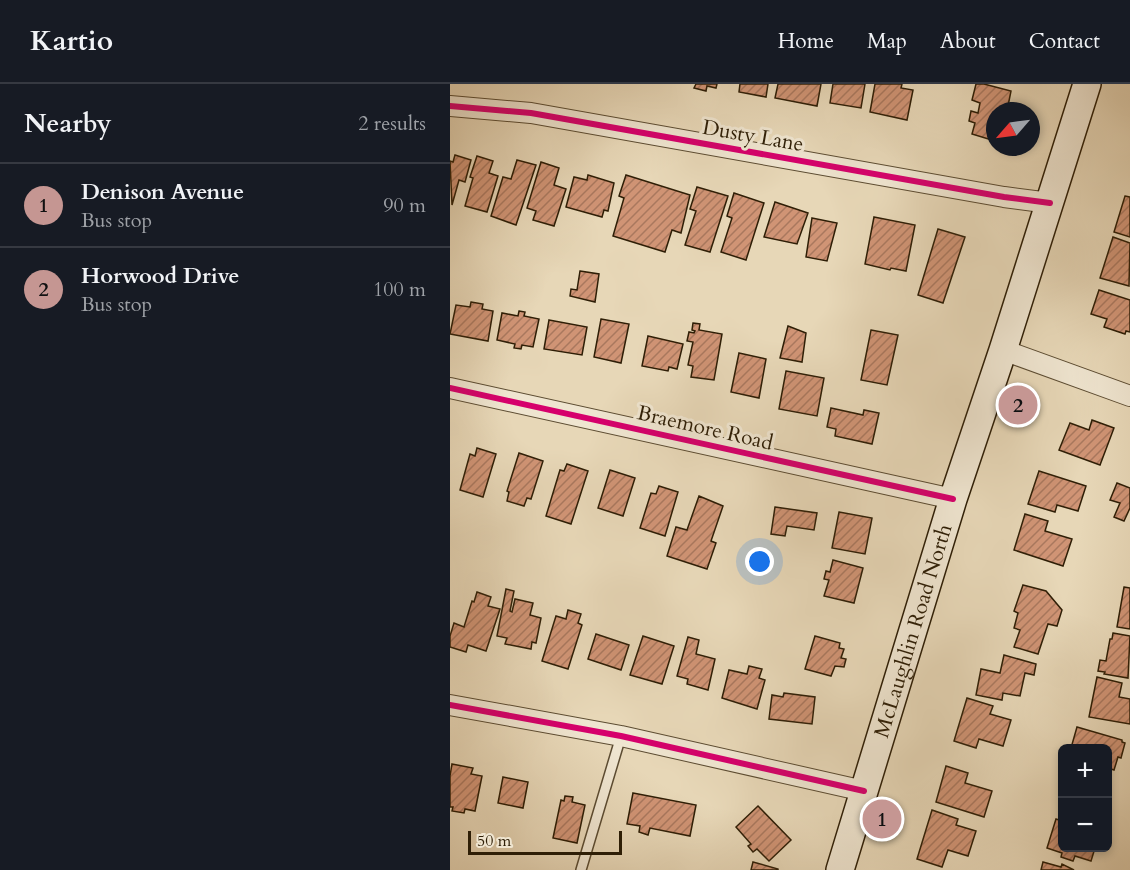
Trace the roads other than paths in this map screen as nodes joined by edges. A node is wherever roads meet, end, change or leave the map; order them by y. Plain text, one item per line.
1 (1088, 84) edge
2 (450, 106) edge
3 (1050, 203) junction
4 (1003, 350) junction
5 (450, 388) edge
6 (1130, 396) edge
7 (953, 499) junction
8 (450, 705) edge
9 (621, 736) junction
10 (864, 791) junction
11 (581, 870) edge
12 (840, 870) edge

1 - 3 main road, McLaughlin Road North
2 - 3 street, Dusty Lane
3 - 4 main road, McLaughlin Road North
4 - 6 street
4 - 7 main road, McLaughlin Road North
5 - 7 street, Braemore Road
7 - 10 main road, McLaughlin Road North
8 - 9 street
9 - 10 street
9 - 11 lane
10 - 12 main road, McLaughlin Road North

